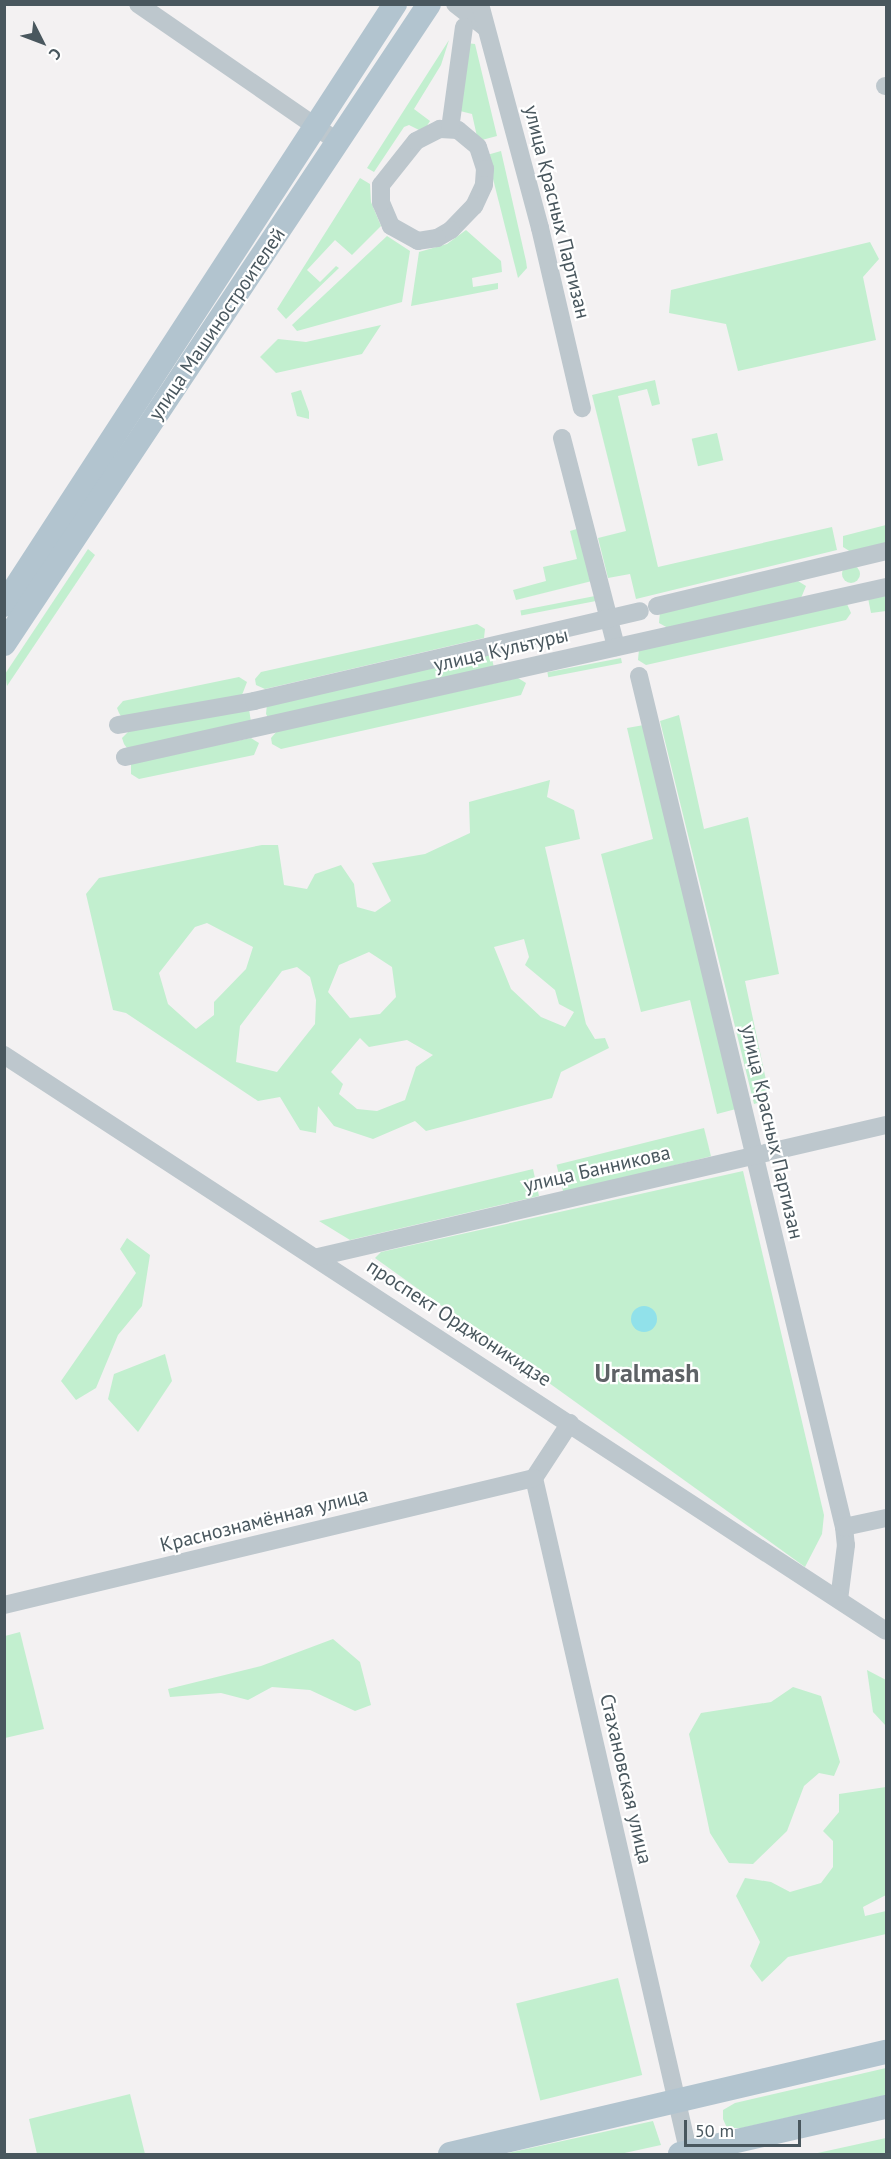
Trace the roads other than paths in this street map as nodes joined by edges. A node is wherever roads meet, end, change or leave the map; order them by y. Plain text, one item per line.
1 (138, 4) edge
2 (395, 4) edge
3 (455, 4) edge
4 (480, 4) edge
5 (432, 6) edge
6 (464, 27) dead end
7 (486, 28) junction
8 (316, 127) junction
9 (450, 129) junction
10 (338, 142) junction
11 (582, 408) dead end
12 (562, 438) dead end
13 (886, 551) edge
14 (886, 587) edge
15 (4, 605) edge
16 (610, 618) junction
17 (4, 644) edge
18 (616, 647) junction
19 (639, 676) dead end
20 (118, 725) dead end
21 (125, 758) dead end
22 (4, 1055) edge
23 (886, 1125) edge
24 (755, 1156) junction
25 (318, 1257) junction
26 (570, 1423) junction
27 (534, 1478) junction
28 (886, 1518) edge
29 (844, 1527) junction
30 (839, 1600) junction
31 (4, 1605) edge
32 (886, 1631) edge
33 (886, 2052) edge
34 (677, 2100) junction
35 (886, 2107) edge
36 (450, 2154) edge
37 (686, 2154) edge

1 - 8 street
2 - 8 main road, улица Машиностроителей
3 - 7 street
4 - 7 street, улица Красных Партизан
5 - 10 main road, улица Машиностроителей
6 - 9 street
7 - 11 street, улица Красных Партизан
8 - 10 street
8 - 15 main road, улица Машиностроителей
9 - 9 street
10 - 17 main road, улица Машиностроителей
12 - 16 street
13 - 16 street, улица Культуры
14 - 18 street, улица Культуры
16 - 18 street
16 - 20 street, улица Культуры
18 - 21 street, улица Культуры
19 - 24 street, улица Красных Партизан
22 - 25 street, проспект Орджоникидзе
23 - 24 street, улица Банникова
24 - 25 street, улица Банникова
24 - 29 street, улица Красных Партизан
25 - 26 street, проспект Орджоникидзе
26 - 27 street
26 - 30 street, проспект Орджоникидзе
27 - 31 street, Краснознамённая улица
27 - 34 street, Стахановская улица
28 - 29 street
29 - 30 street, улица Красных Партизан
30 - 32 street, проспект Орджоникидзе
33 - 34 main road
34 - 36 main road
34 - 37 street, Стахановская улица
35 - 37 main road

